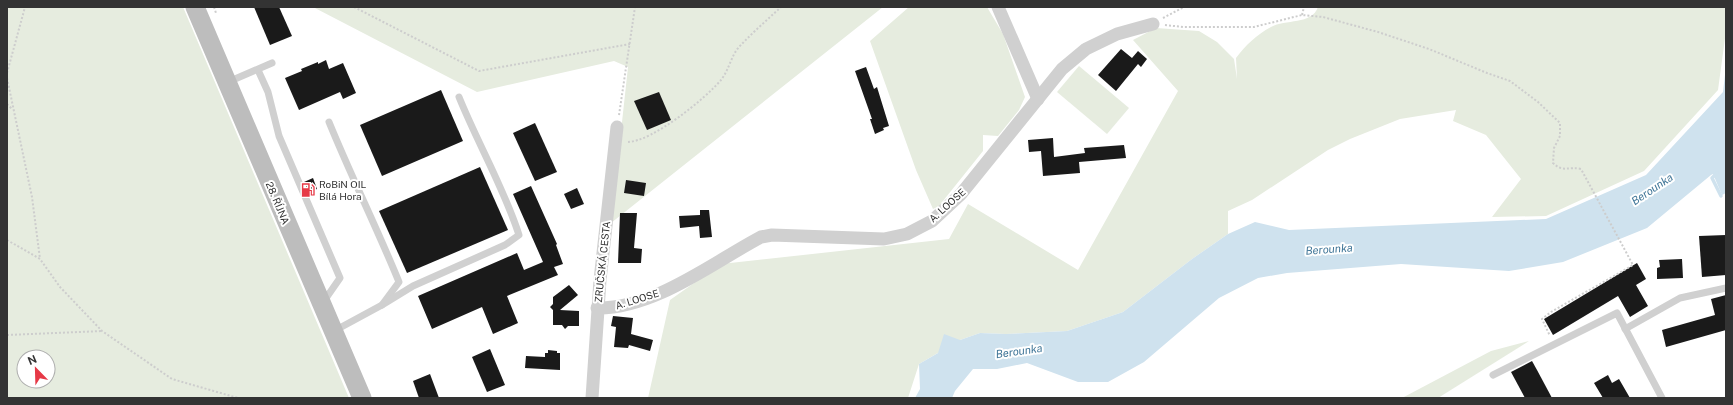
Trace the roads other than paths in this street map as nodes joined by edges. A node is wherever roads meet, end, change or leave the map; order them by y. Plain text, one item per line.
1 (195, 7) edge
2 (998, 7) edge
3 (1153, 24) road end
4 (272, 64) dead end
5 (258, 70) junction
6 (226, 83) junction
7 (459, 97) dead end
8 (1038, 99) junction
9 (329, 122) dead end
10 (617, 127) road end
11 (1726, 288) edge
12 (322, 305) junction
13 (382, 305) junction
14 (597, 308) junction
15 (1625, 330) junction
16 (333, 332) junction
17 (1493, 375) dead end
18 (362, 398) edge
19 (592, 398) edge
20 (1662, 398) edge

1 - 6 main road, 28. ŘÍJNA
2 - 8 street
3 - 8 street, A. LOOSE
4 - 5 lane
5 - 6 lane
5 - 12 lane
6 - 12 main road, 28. ŘÍJNA
7 - 13 lane
8 - 14 street, A. LOOSE
9 - 13 lane
10 - 14 street, ZRUČSKÁ CESTA
11 - 15 lane
12 - 16 main road, 28. ŘÍJNA
13 - 16 lane
14 - 19 street, ZRUČSKÁ CESTA
15 - 17 lane
15 - 20 lane
16 - 18 main road, 28. ŘÍJNA

